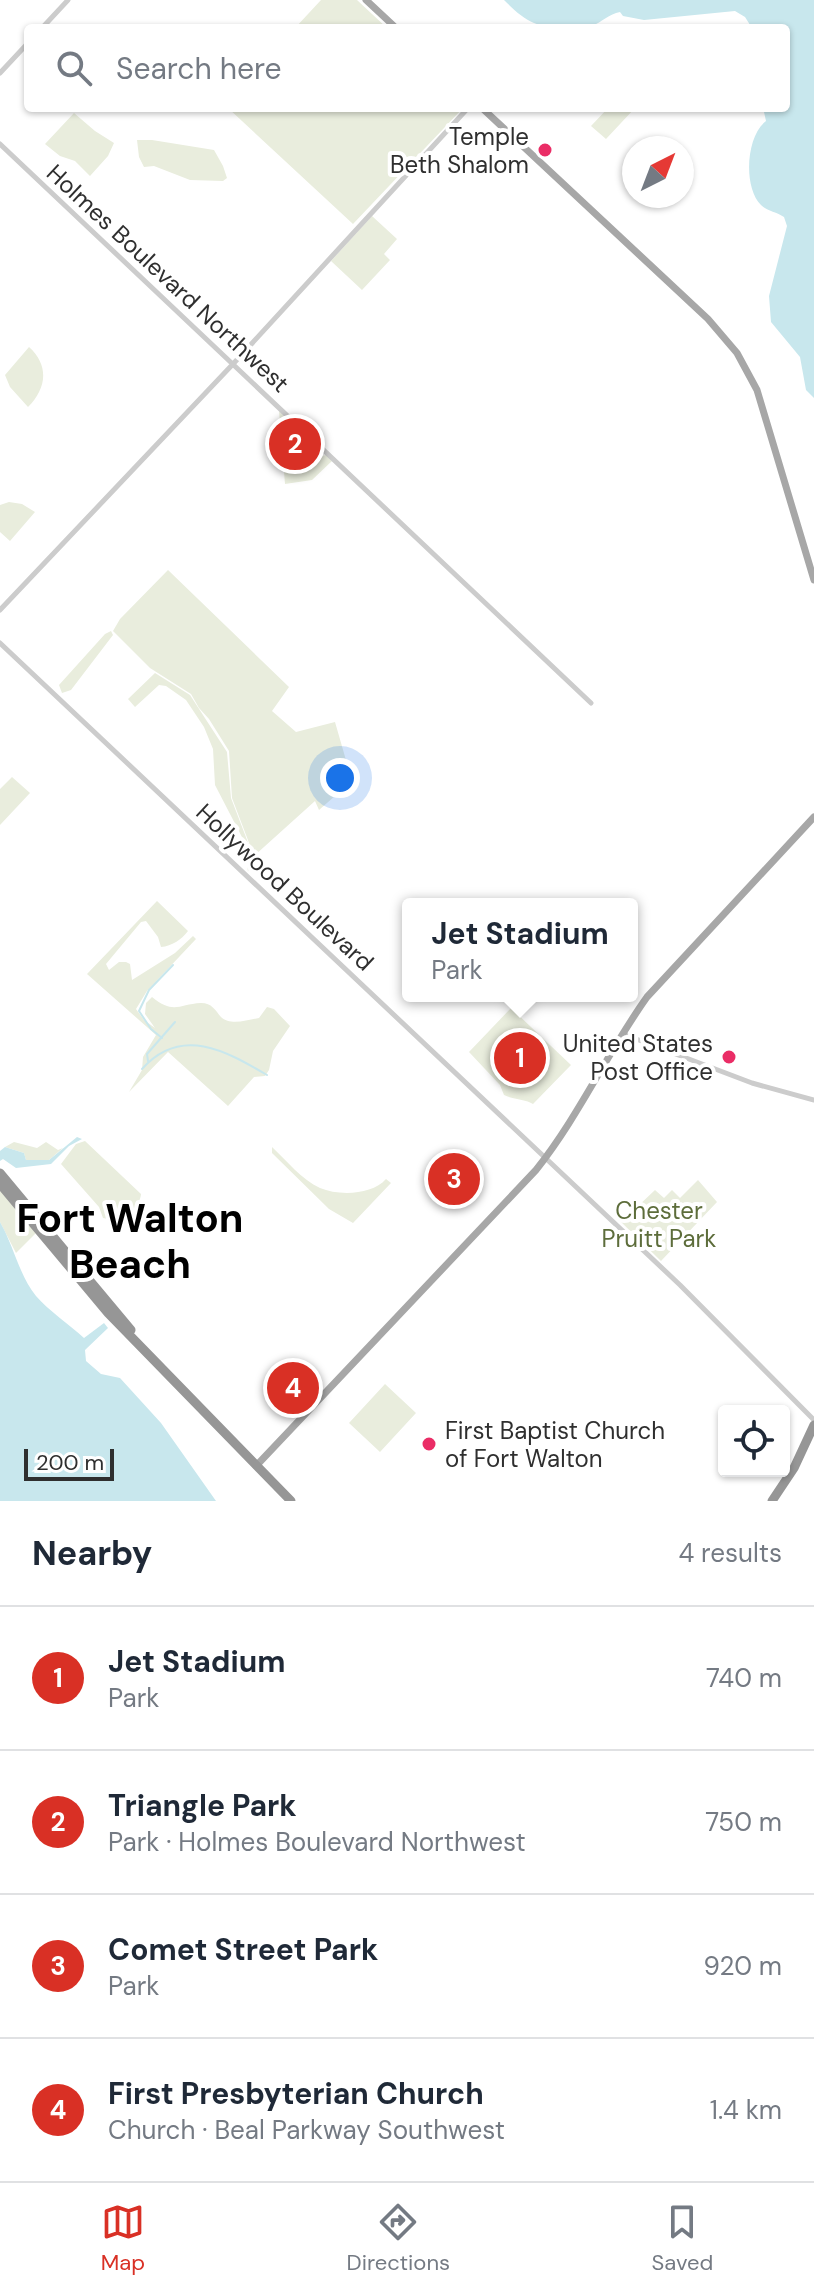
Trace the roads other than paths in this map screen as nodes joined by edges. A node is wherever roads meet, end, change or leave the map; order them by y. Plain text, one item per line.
1 (68, 0) edge
2 (366, 0) edge
3 (46, 24) edge
4 (392, 24) edge
5 (24, 47) edge
6 (0, 73) edge
7 (464, 112) edge
8 (486, 112) edge
9 (0, 144) edge
10 (233, 364) junction
11 (814, 580) edge
12 (0, 610) edge
13 (0, 643) edge
14 (591, 703) dead end
15 (814, 817) edge
16 (622, 1033) junction
17 (814, 1100) edge
18 (546, 1158) junction
19 (0, 1173) edge
20 (0, 1184) edge
21 (35, 1222) junction
22 (814, 1423) edge
23 (256, 1466) junction
24 (291, 1501) edge
25 (772, 1501) edge

1 - 3 street
2 - 4 main road
5 - 6 street
7 - 10 street
8 - 11 main road
9 - 10 street, Holmes Boulevard Northwest
10 - 12 street
10 - 14 street, Holmes Boulevard Northwest
13 - 18 street, Hollywood Boulevard
15 - 16 main road
16 - 17 street
16 - 18 main road
18 - 22 street, Hollywood Boulevard
18 - 23 main road
19 - 21 highway
20 - 21 highway
21 - 23 highway
22 - 25 highway
23 - 24 highway

